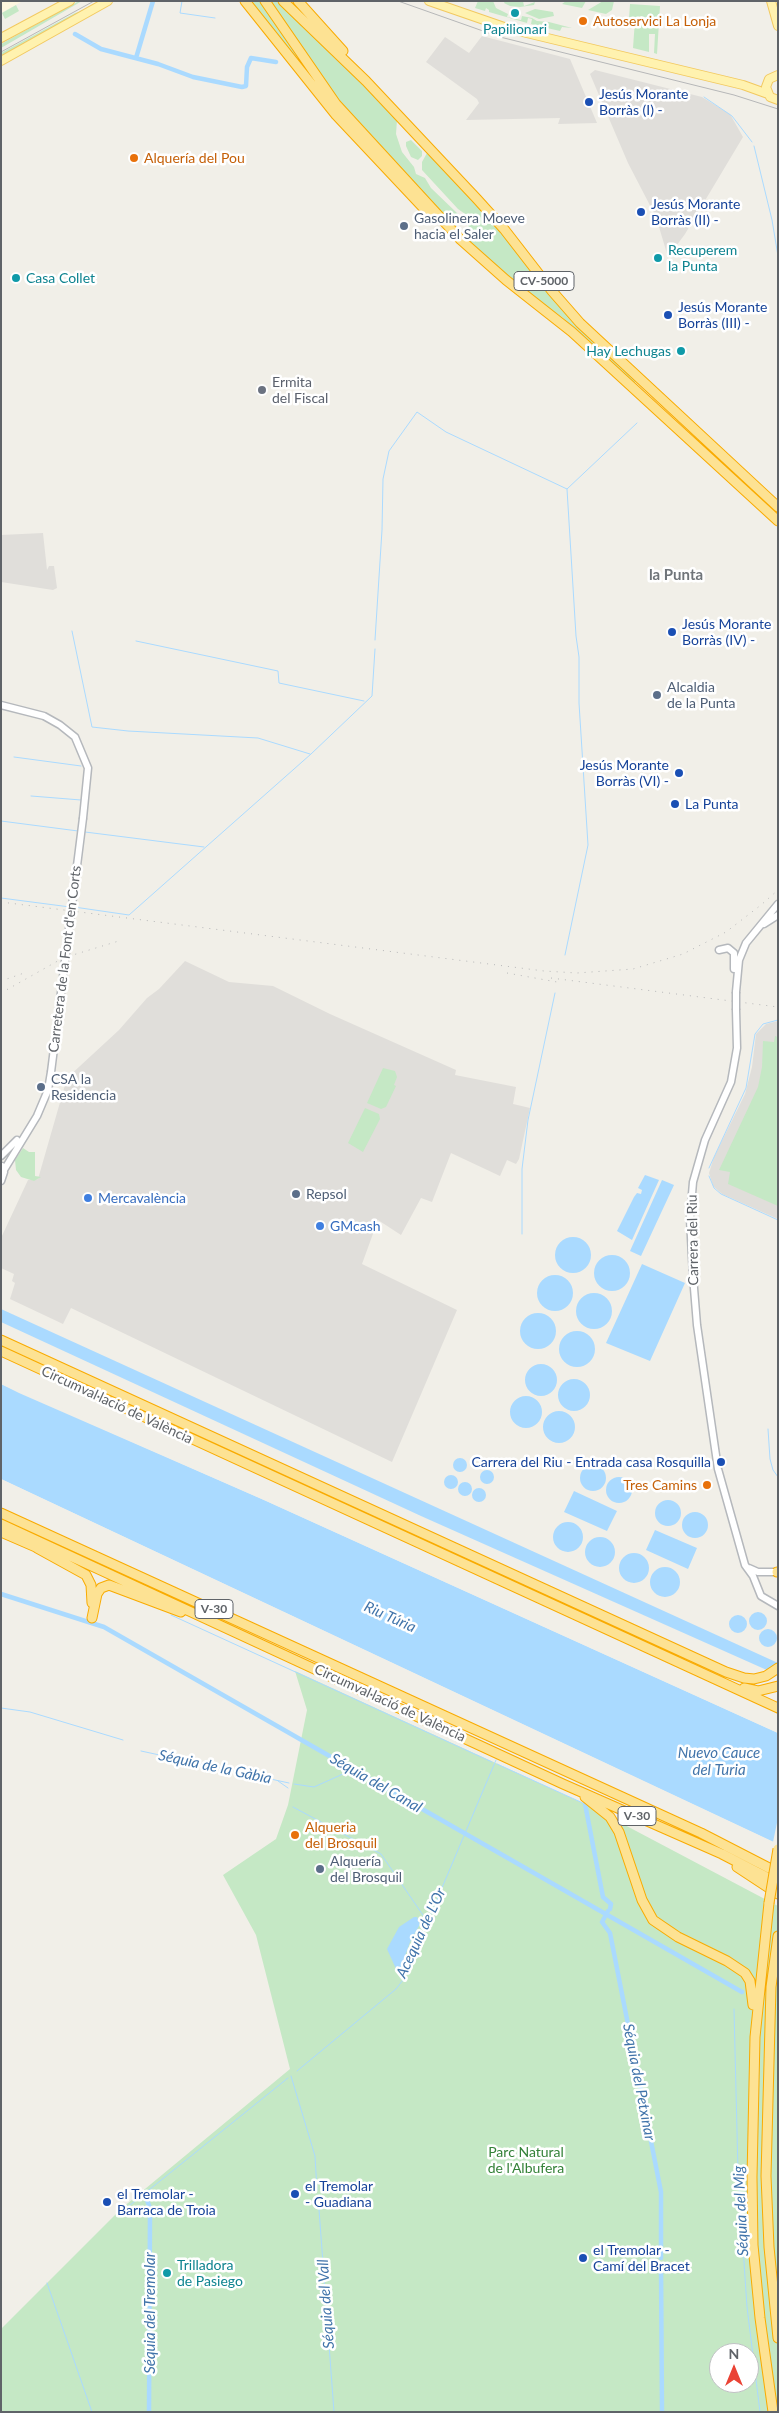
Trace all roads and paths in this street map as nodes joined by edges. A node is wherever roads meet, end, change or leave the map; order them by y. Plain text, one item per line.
1 (70, 1) edge
2 (108, 1) edge
3 (245, 1) edge
4 (265, 1) edge
5 (283, 1) edge
6 (298, 1) edge
7 (429, 1) edge
8 (771, 1) edge
9 (778, 26) edge
10 (1, 38) edge
11 (1, 61) edge
12 (778, 75) edge
13 (767, 82) junction
14 (743, 85) junction
15 (768, 94) junction
16 (778, 100) edge
17 (388, 105) junction
18 (547, 310) junction
19 (778, 507) edge
20 (778, 520) edge
21 (1, 705) edge
22 (778, 904) edge
23 (778, 915) edge
24 (746, 943) junction
25 (719, 950) dead end
26 (736, 981) junction
27 (30, 1126) junction
28 (1, 1156) edge
29 (2, 1167) edge
30 (1, 1181) edge
31 (1, 1340) edge
32 (1, 1351) edge
33 (250, 1455) junction
34 (2, 1517) edge
35 (1, 1532) edge
36 (397, 1532) junction
37 (37, 1548) junction
38 (744, 1561) junction
39 (775, 1572) edge
40 (758, 1589) junction
41 (776, 1604) edge
42 (193, 1618) junction
43 (650, 1648) junction
44 (778, 1668) edge
45 (778, 1686) edge
46 (373, 1695) junction
47 (778, 1708) edge
48 (563, 1784) junction
49 (710, 1849) junction
50 (778, 1849) edge
51 (769, 1868) dead end
52 (778, 1883) edge
53 (778, 1894) edge
54 (778, 1936) edge
55 (755, 2038) junction
56 (778, 2338) edge
57 (773, 2412) edge

1 - 10 main road
2 - 11 main road
3 - 18 highway
4 - 18 highway, CV-5000
5 - 17 highway, CV-5000
6 - 17 highway
7 - 14 main road
8 - 9 main road
12 - 13 main road
13 - 14 main road
13 - 15 main road
14 - 15 main road
15 - 16 main road
17 - 19 highway, CV-5000
18 - 20 highway, CV-5000
21 - 27 street, Carretera de la Font d'en Corts, bridge
22 - 24 street, Carrera del Riu
23 - 24 street
24 - 26 street, Carrera del Riu
25 - 26 street
26 - 38 street, Carrera del Riu, bridge
27 - 28 street, Carretera de la Font d'en Corts
27 - 29 street, Carretera de la Font d'en Corts
29 - 30 street, Carretera de la Font d'en Corts
31 - 33 highway, Circumval·lació de València
32 - 36 highway, Circumval·lació de València
33 - 36 highway
33 - 44 highway, Circumval·lació de València
34 - 46 highway, Circumval·lació de València / V-30
34 - 51 highway, Circumval·lació de València / V-30
35 - 37 highway
36 - 43 highway, Circumval·lació de València
37 - 42 highway
37 - 42 highway
38 - 39 street
38 - 40 street, Carrera del Riu
39 - 40 street
40 - 41 street, Carrera del Riu
42 - 46 highway
43 - 45 highway
43 - 47 highway, Circumval·lació de València
46 - 48 highway, Circumval·lació de València / V-30
48 - 49 highway, Circumval·lació de València / V-30
48 - 55 highway
49 - 52 highway, Circumval·lació de València / V-30
49 - 53 highway
50 - 55 highway, bridge
54 - 56 highway
55 - 57 highway

